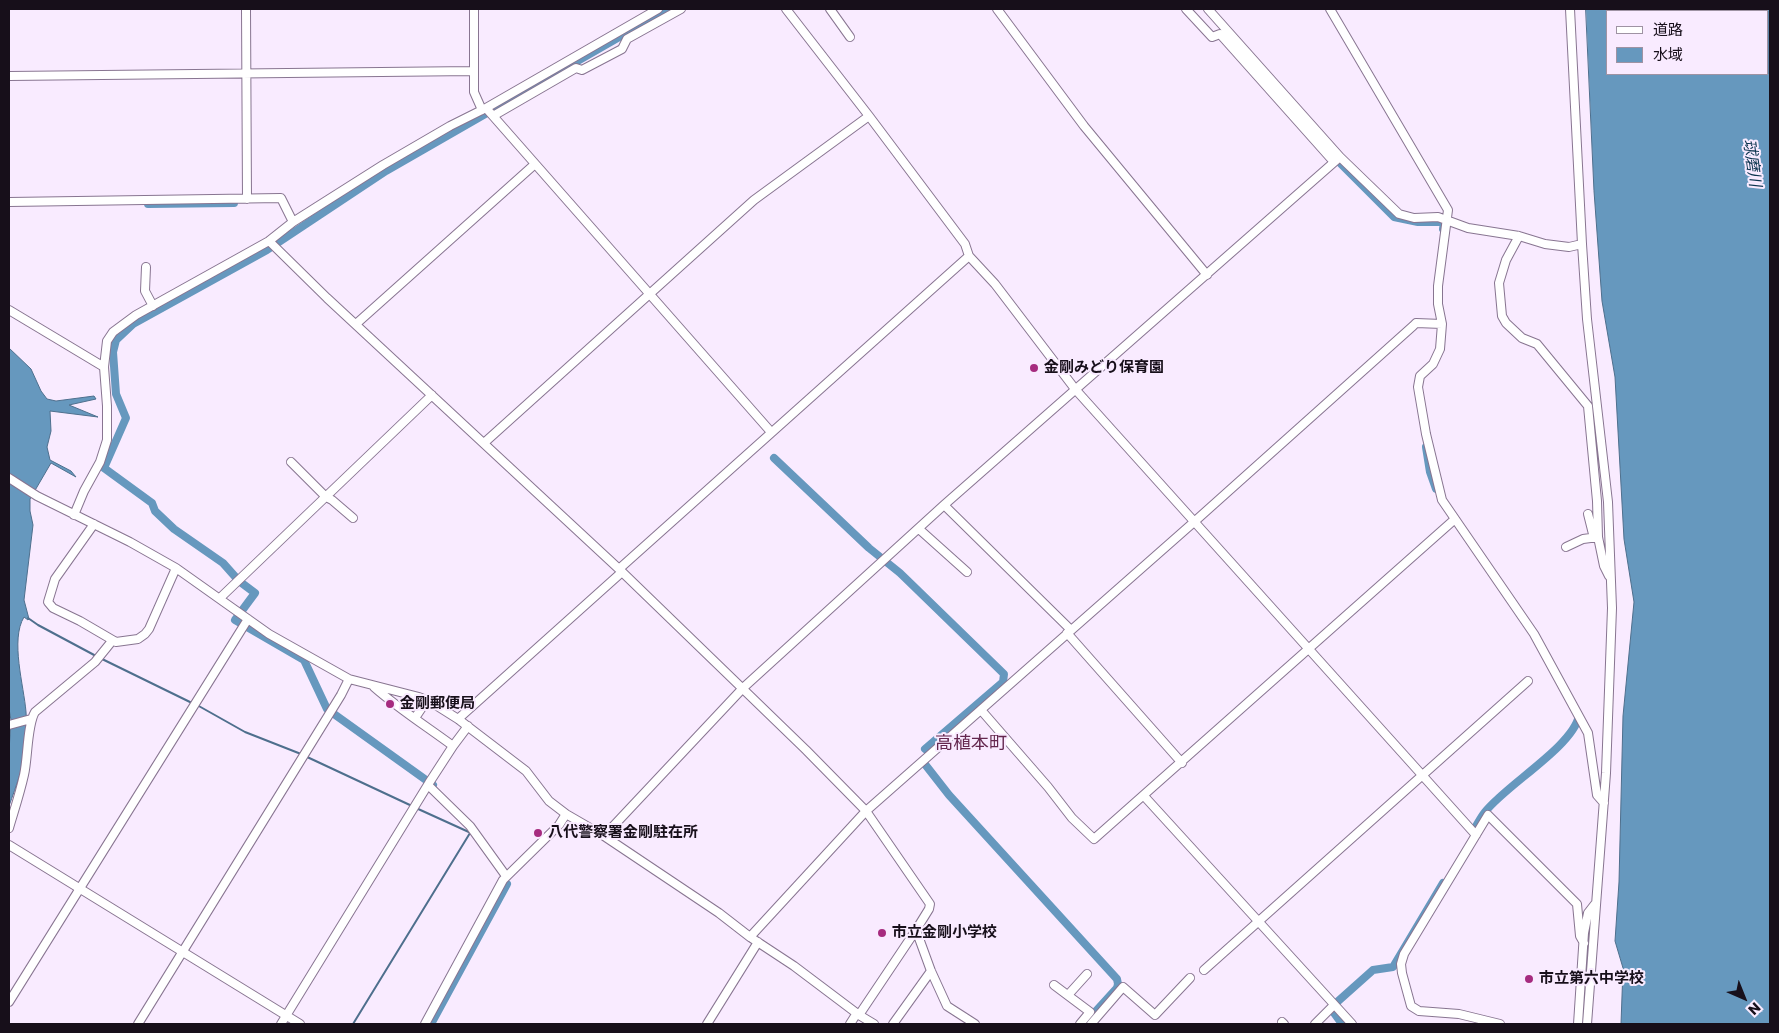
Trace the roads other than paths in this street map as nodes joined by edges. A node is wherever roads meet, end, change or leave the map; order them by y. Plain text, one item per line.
1 (246, 9) edge
2 (474, 9) edge
3 (658, 9) edge
4 (681, 9) edge
5 (786, 9) edge
6 (830, 9) edge
7 (997, 9) edge
8 (1186, 9) edge
9 (1208, 9) edge
10 (1330, 9) edge
11 (1570, 9) edge
12 (850, 37) dead end
13 (474, 71) junction
14 (246, 73) junction
15 (9, 76) edge
16 (484, 109) junction
17 (493, 116) junction
18 (870, 116) junction
19 (1337, 160) junction
20 (535, 164) junction
21 (247, 199) junction
22 (9, 202) edge
23 (1447, 221) junction
24 (293, 222) junction
25 (1520, 236) junction
26 (272, 244) junction
27 (1582, 244) junction
28 (969, 256) junction
29 (146, 267) dead end
30 (1207, 274) junction
31 (651, 292) junction
32 (153, 306) junction
33 (9, 310) edge
34 (356, 324) junction
35 (1442, 324) junction
36 (104, 367) junction
37 (1075, 389) junction
38 (432, 395) junction
39 (771, 432) junction
40 (484, 443) junction
41 (291, 462) dead end
42 (9, 478) edge
43 (326, 497) junction
44 (944, 505) junction
45 (1588, 514) dead end
46 (74, 515) junction
47 (353, 518) dead end
48 (1455, 519) junction
49 (1194, 522) junction
50 (94, 524) junction
51 (918, 528) junction
52 (1596, 537) junction
53 (1566, 547) dead end
54 (176, 568) junction
55 (621, 571) junction
56 (967, 572) dead end
57 (1610, 579) junction
58 (220, 598) junction
59 (247, 618) junction
60 (1069, 632) junction
61 (112, 641) junction
62 (1308, 649) junction
63 (349, 679) junction
64 (1528, 681) dead end
65 (372, 686) junction
66 (743, 688) junction
67 (426, 700) junction
68 (981, 710) junction
69 (415, 718) junction
70 (29, 719) junction
71 (458, 719) junction
72 (9, 725) edge
73 (468, 726) junction
74 (453, 746) junction
75 (1182, 763) junction
76 (1422, 776) junction
77 (429, 783) junction
78 (1144, 796) junction
79 (1604, 803) junction
80 (866, 812) junction
81 (566, 814) junction
82 (9, 828) edge
83 (1476, 835) junction
84 (604, 836) junction
85 (9, 845) edge
86 (506, 876) junction
87 (80, 889) junction
88 (1596, 904) junction
89 (1257, 922) junction
90 (916, 930) junction
91 (750, 937) junction
92 (758, 942) junction
93 (1584, 943) junction
94 (183, 952) junction
95 (1204, 970) dead end
96 (931, 971) junction
97 (1087, 974) dead end
98 (1190, 978) dead end
99 (1054, 984) dead end
100 (1068, 995) junction
101 (9, 1002) edge
102 (1334, 1005) junction
103 (858, 1014) junction
104 (286, 1016) junction
105 (1477, 1021) edge
106 (138, 1024) edge
107 (281, 1024) edge
108 (300, 1024) edge
109 (425, 1024) edge
110 (708, 1024) edge
111 (850, 1024) edge
112 (874, 1024) edge
113 (893, 1024) edge
114 (975, 1024) edge
115 (1080, 1024) edge
116 (1091, 1024) edge
117 (1315, 1024) edge
118 (1352, 1024) edge
119 (1500, 1024) edge
120 (1578, 1024) edge
121 (1587, 1024) edge

1 - 14 street
2 - 13 street
3 - 16 street
4 - 17 street
5 - 18 street
6 - 12 street
7 - 30 street
8 - 19 street
9 - 19 street
10 - 23 street
11 - 27 street
13 - 14 street
13 - 16 street
14 - 15 street
14 - 21 street
16 - 17 street
16 - 24 street
17 - 20 street
18 - 28 street
18 - 31 street
19 - 23 street
19 - 30 street
20 - 31 street
20 - 34 street
21 - 22 street
21 - 24 street
23 - 25 street
23 - 35 street
24 - 26 street
25 - 27 street
25 - 52 street
26 - 32 street
26 - 34 street
27 - 57 street
28 - 37 street
28 - 39 street
29 - 32 street
30 - 37 street
31 - 39 street
31 - 40 street
32 - 36 street
33 - 36 street
34 - 38 street
35 - 48 street
35 - 49 street
36 - 46 street
37 - 44 street
37 - 49 street
38 - 40 street
38 - 43 street
39 - 55 street
40 - 55 street
41 - 43 street
42 - 46 street
43 - 47 street
43 - 58 street
44 - 51 street
44 - 60 street
45 - 52 street
46 - 50 street
48 - 62 street
48 - 79 street
49 - 60 street
49 - 62 street
50 - 54 street
50 - 61 street
51 - 56 street
51 - 66 street
52 - 53 street
52 - 57 street
54 - 58 street
54 - 61 street
55 - 66 street
55 - 71 street
57 - 79 street
58 - 59 street
59 - 63 street
59 - 87 street
60 - 68 street
60 - 75 street
61 - 70 street
62 - 75 street
62 - 76 street
63 - 65 street
63 - 94 street
64 - 76 street
65 - 67 street
65 - 69 street
66 - 80 street
66 - 84 street
67 - 69 street
67 - 71 street
68 - 78 street
68 - 80 street
69 - 74 street
70 - 72 street
70 - 82 street
71 - 73 street
73 - 74 street
73 - 81 street
74 - 77 street
75 - 78 street
76 - 83 street
76 - 89 street
77 - 86 street
77 - 104 street
78 - 89 street
79 - 88 street
80 - 90 street
80 - 91 street
81 - 84 street
81 - 86 street
83 - 93 street
83 - 105 street
84 - 91 street
85 - 87 street
86 - 109 street
87 - 94 street
87 - 101 street
88 - 93 street
88 - 121 street
89 - 95 street
89 - 102 street
90 - 96 street
90 - 103 street
91 - 92 street
92 - 103 street
92 - 110 street
93 - 120 street
94 - 104 street
94 - 106 street
96 - 113 street
96 - 114 street
97 - 100 street
98 - 116 street
99 - 100 street
100 - 115 street
102 - 117 street
102 - 118 street
103 - 111 street
103 - 112 street
104 - 107 street
104 - 108 street
105 - 119 street

